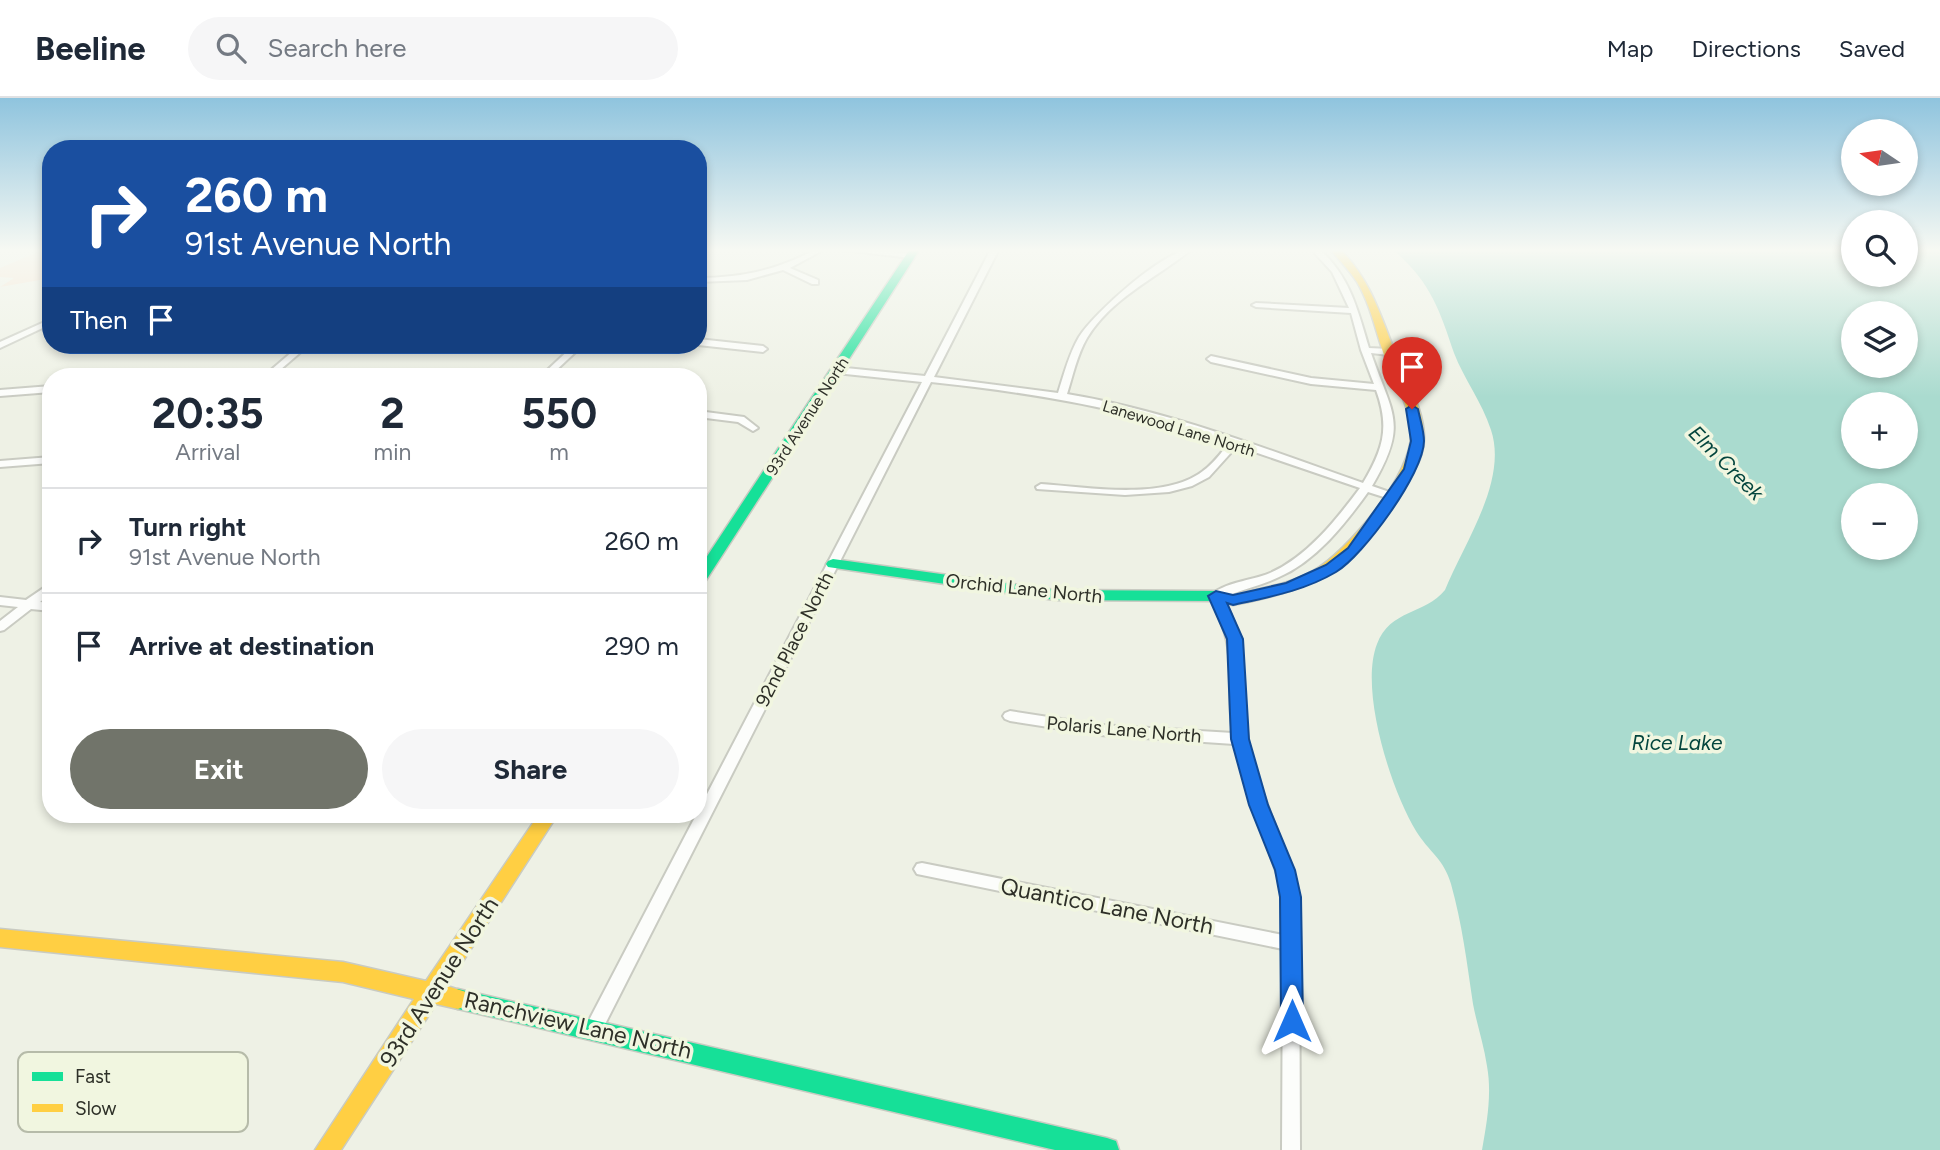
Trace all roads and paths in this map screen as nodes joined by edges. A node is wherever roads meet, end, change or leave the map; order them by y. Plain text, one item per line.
1 (883, 298) edge
2 (970, 298) edge
3 (1124, 298) edge
4 (1349, 298) edge
5 (1371, 298) edge
6 (1256, 305) dead end
7 (1354, 311) junction
8 (42, 325) edge
9 (707, 343) edge
10 (0, 345) edge
11 (763, 349) dead end
12 (1365, 350) junction
13 (1389, 352) junction
14 (294, 354) edge
15 (569, 354) edge
16 (1211, 359) dead end
17 (278, 368) edge
18 (554, 368) edge
19 (836, 370) junction
20 (928, 381) junction
21 (1378, 387) junction
22 (42, 390) edge
23 (0, 393) edge
24 (1061, 397) junction
25 (707, 415) edge
26 (753, 428) dead end
27 (1234, 443) junction
28 (42, 461) edge
29 (0, 464) edge
30 (1041, 487) dead end
31 (1364, 487) junction
32 (1391, 496) junction
33 (833, 564) junction
34 (707, 568) edge
35 (42, 594) edge
36 (1216, 596) junction
37 (0, 601) edge
38 (29, 604) junction
39 (42, 606) edge
40 (0, 627) edge
41 (1010, 716) dead end
42 (1240, 739) junction
43 (707, 809) edge
44 (543, 823) edge
45 (700, 823) edge
46 (922, 869) dead end
47 (0, 937) edge
48 (1292, 944) junction
49 (434, 991) junction
50 (594, 1028) junction
51 (327, 1150) edge
52 (1107, 1150) edge
53 (1291, 1150) edge

1 - 19 street, 93rd Avenue North
2 - 20 street, 92nd Place North
3 - 24 street
4 - 7 street
5 - 13 street, Orchid Lane North
6 - 7 street
7 - 12 street
8 - 10 street
9 - 11 street
12 - 13 street
12 - 21 street
13 - 32 street, Orchid Lane North
14 - 17 street
15 - 18 street
16 - 21 street
19 - 20 street, Lanewood Lane North
19 - 34 street, 93rd Avenue North
20 - 24 street, Lanewood Lane North
20 - 33 street, 92nd Place North
21 - 31 street
22 - 23 street
24 - 27 street, Lanewood Lane North
25 - 26 street
27 - 30 street
27 - 31 street, Lanewood Lane North
28 - 29 street
31 - 32 street, Lanewood Lane North
31 - 36 street
32 - 36 street, Orchid Lane North
33 - 36 street, Orchid Lane North
33 - 43 street, 92nd Place North
35 - 38 street
36 - 42 street
37 - 38 street
38 - 39 street
38 - 40 street
41 - 42 street, Polaris Lane North
42 - 48 street
44 - 49 street, 93rd Avenue North
45 - 50 street, 92nd Place North
46 - 48 street, Quantico Lane North
47 - 49 street, Ranchview Lane North
48 - 53 street
49 - 50 street, Ranchview Lane North
49 - 51 street, 93rd Avenue North
50 - 52 street, Ranchview Lane North

